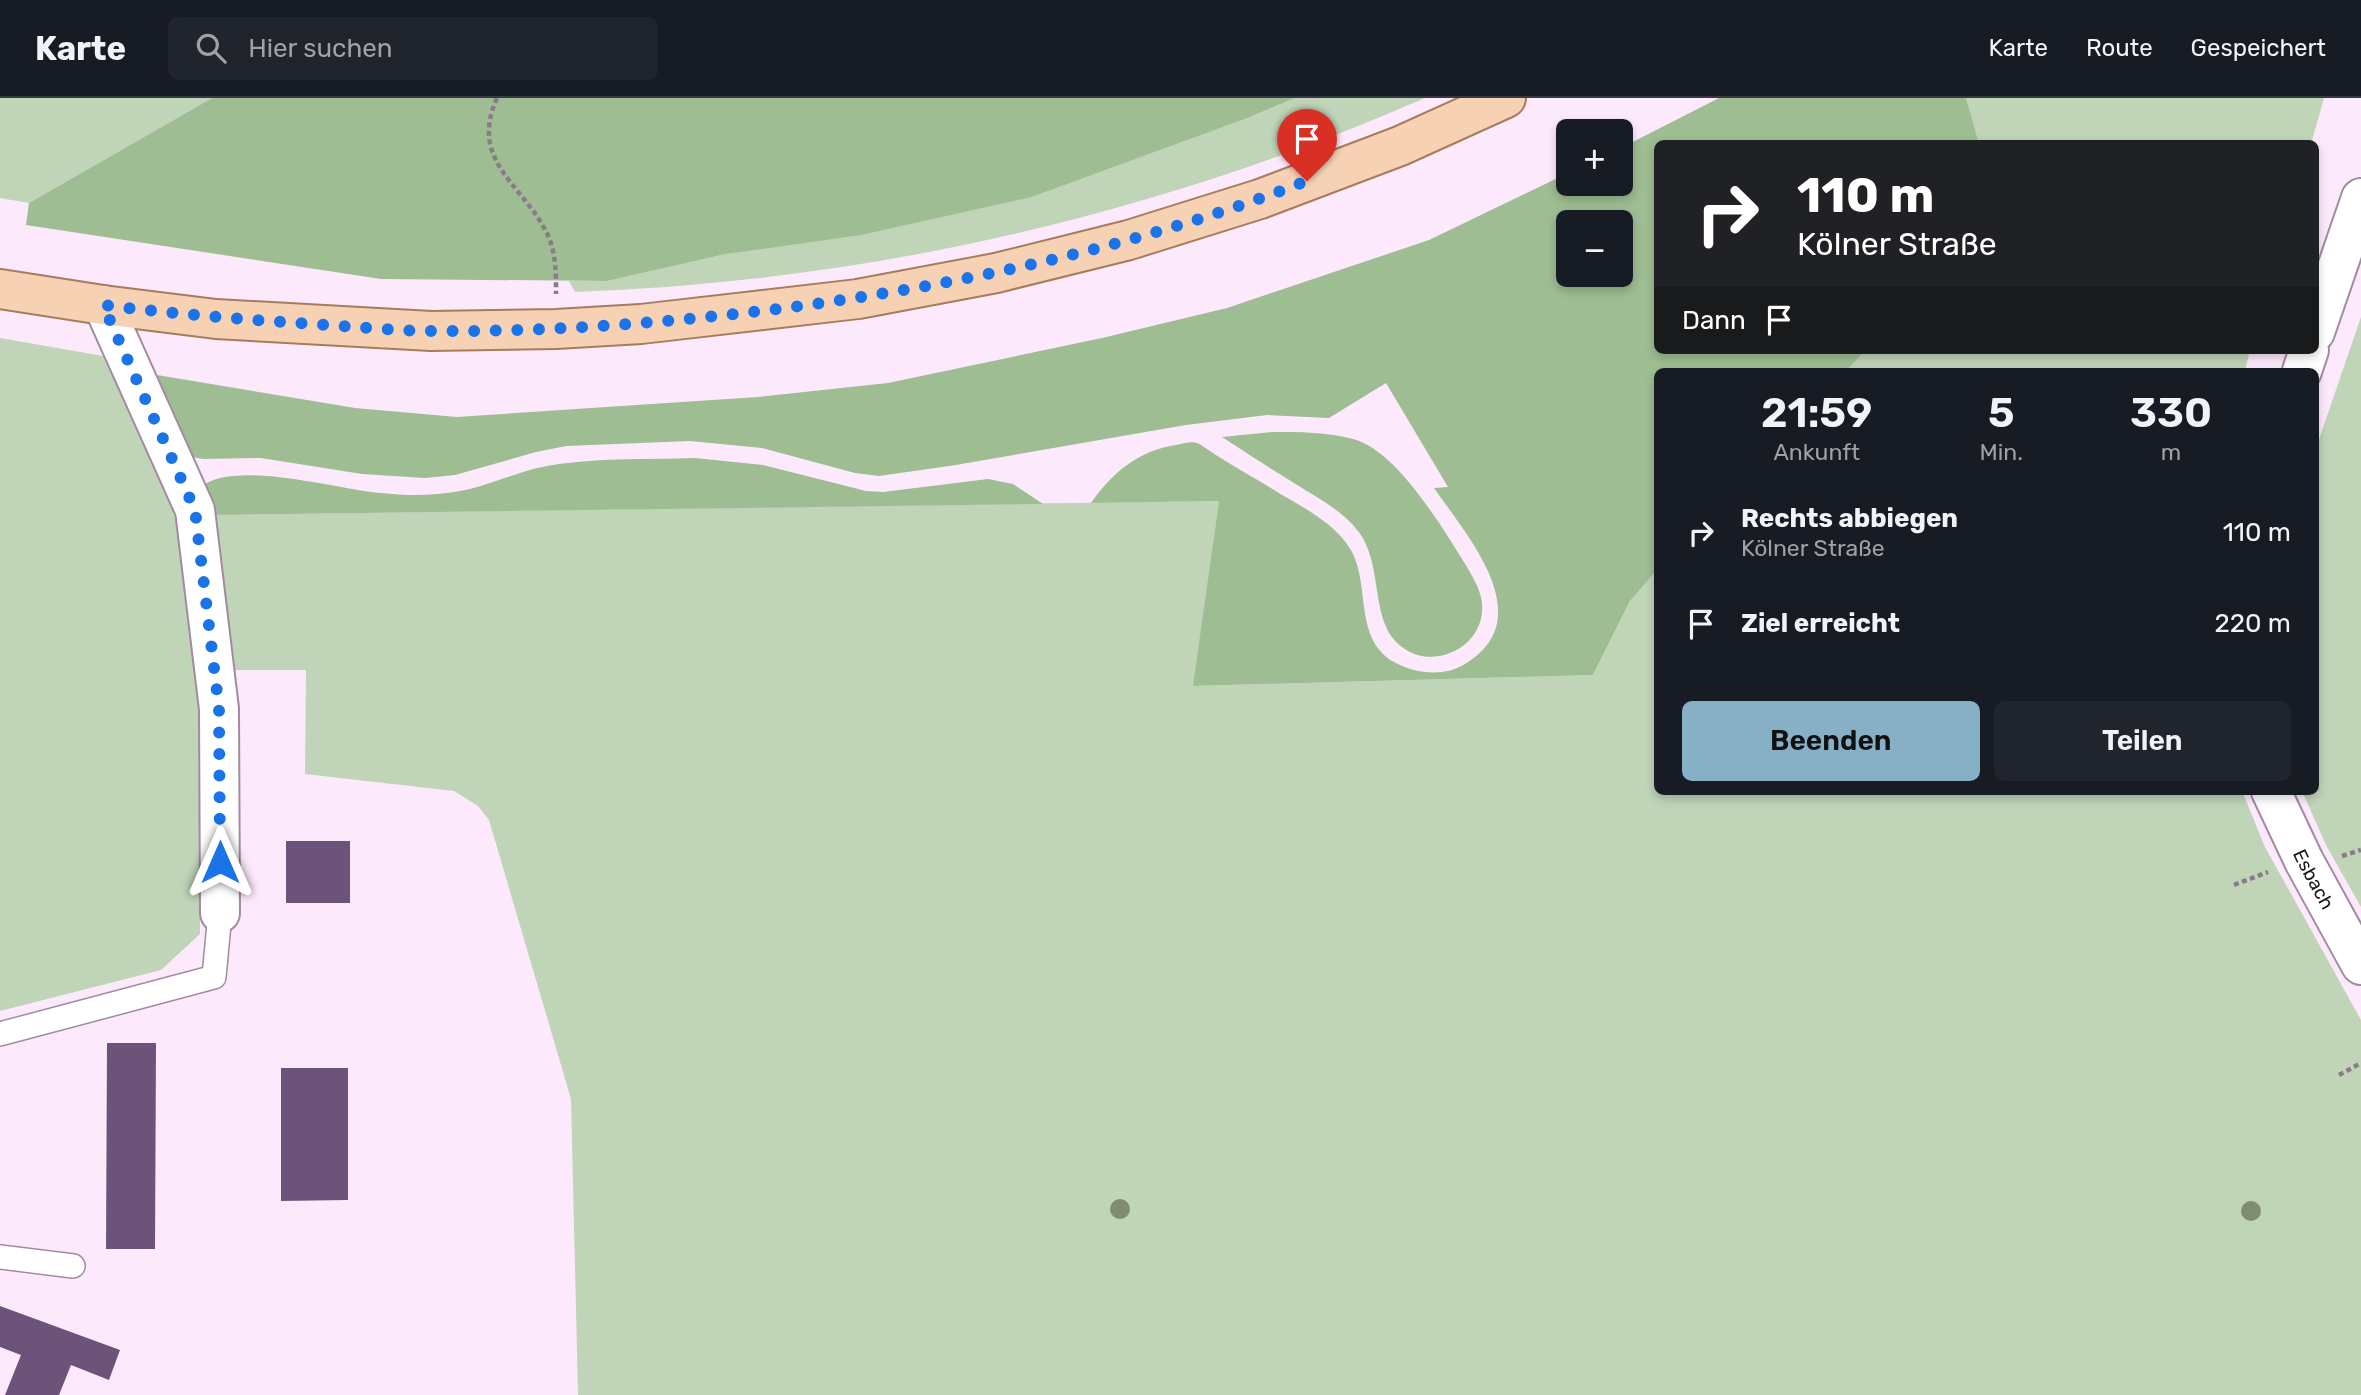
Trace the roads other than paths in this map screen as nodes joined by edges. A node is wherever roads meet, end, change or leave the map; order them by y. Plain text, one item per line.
1 (1506, 98) edge
2 (2361, 198) edge
3 (0, 289) edge
4 (103, 305) junction
5 (2319, 320) edge
6 (2273, 795) edge
7 (220, 914) joint
8 (2361, 965) edge
9 (0, 1034) edge
10 (0, 1257) edge
11 (73, 1266) dead end

1 - 4 main road
2 - 5 street
3 - 4 main road
4 - 7 street
6 - 8 street, Esbach
7 - 9 lane
10 - 11 lane

